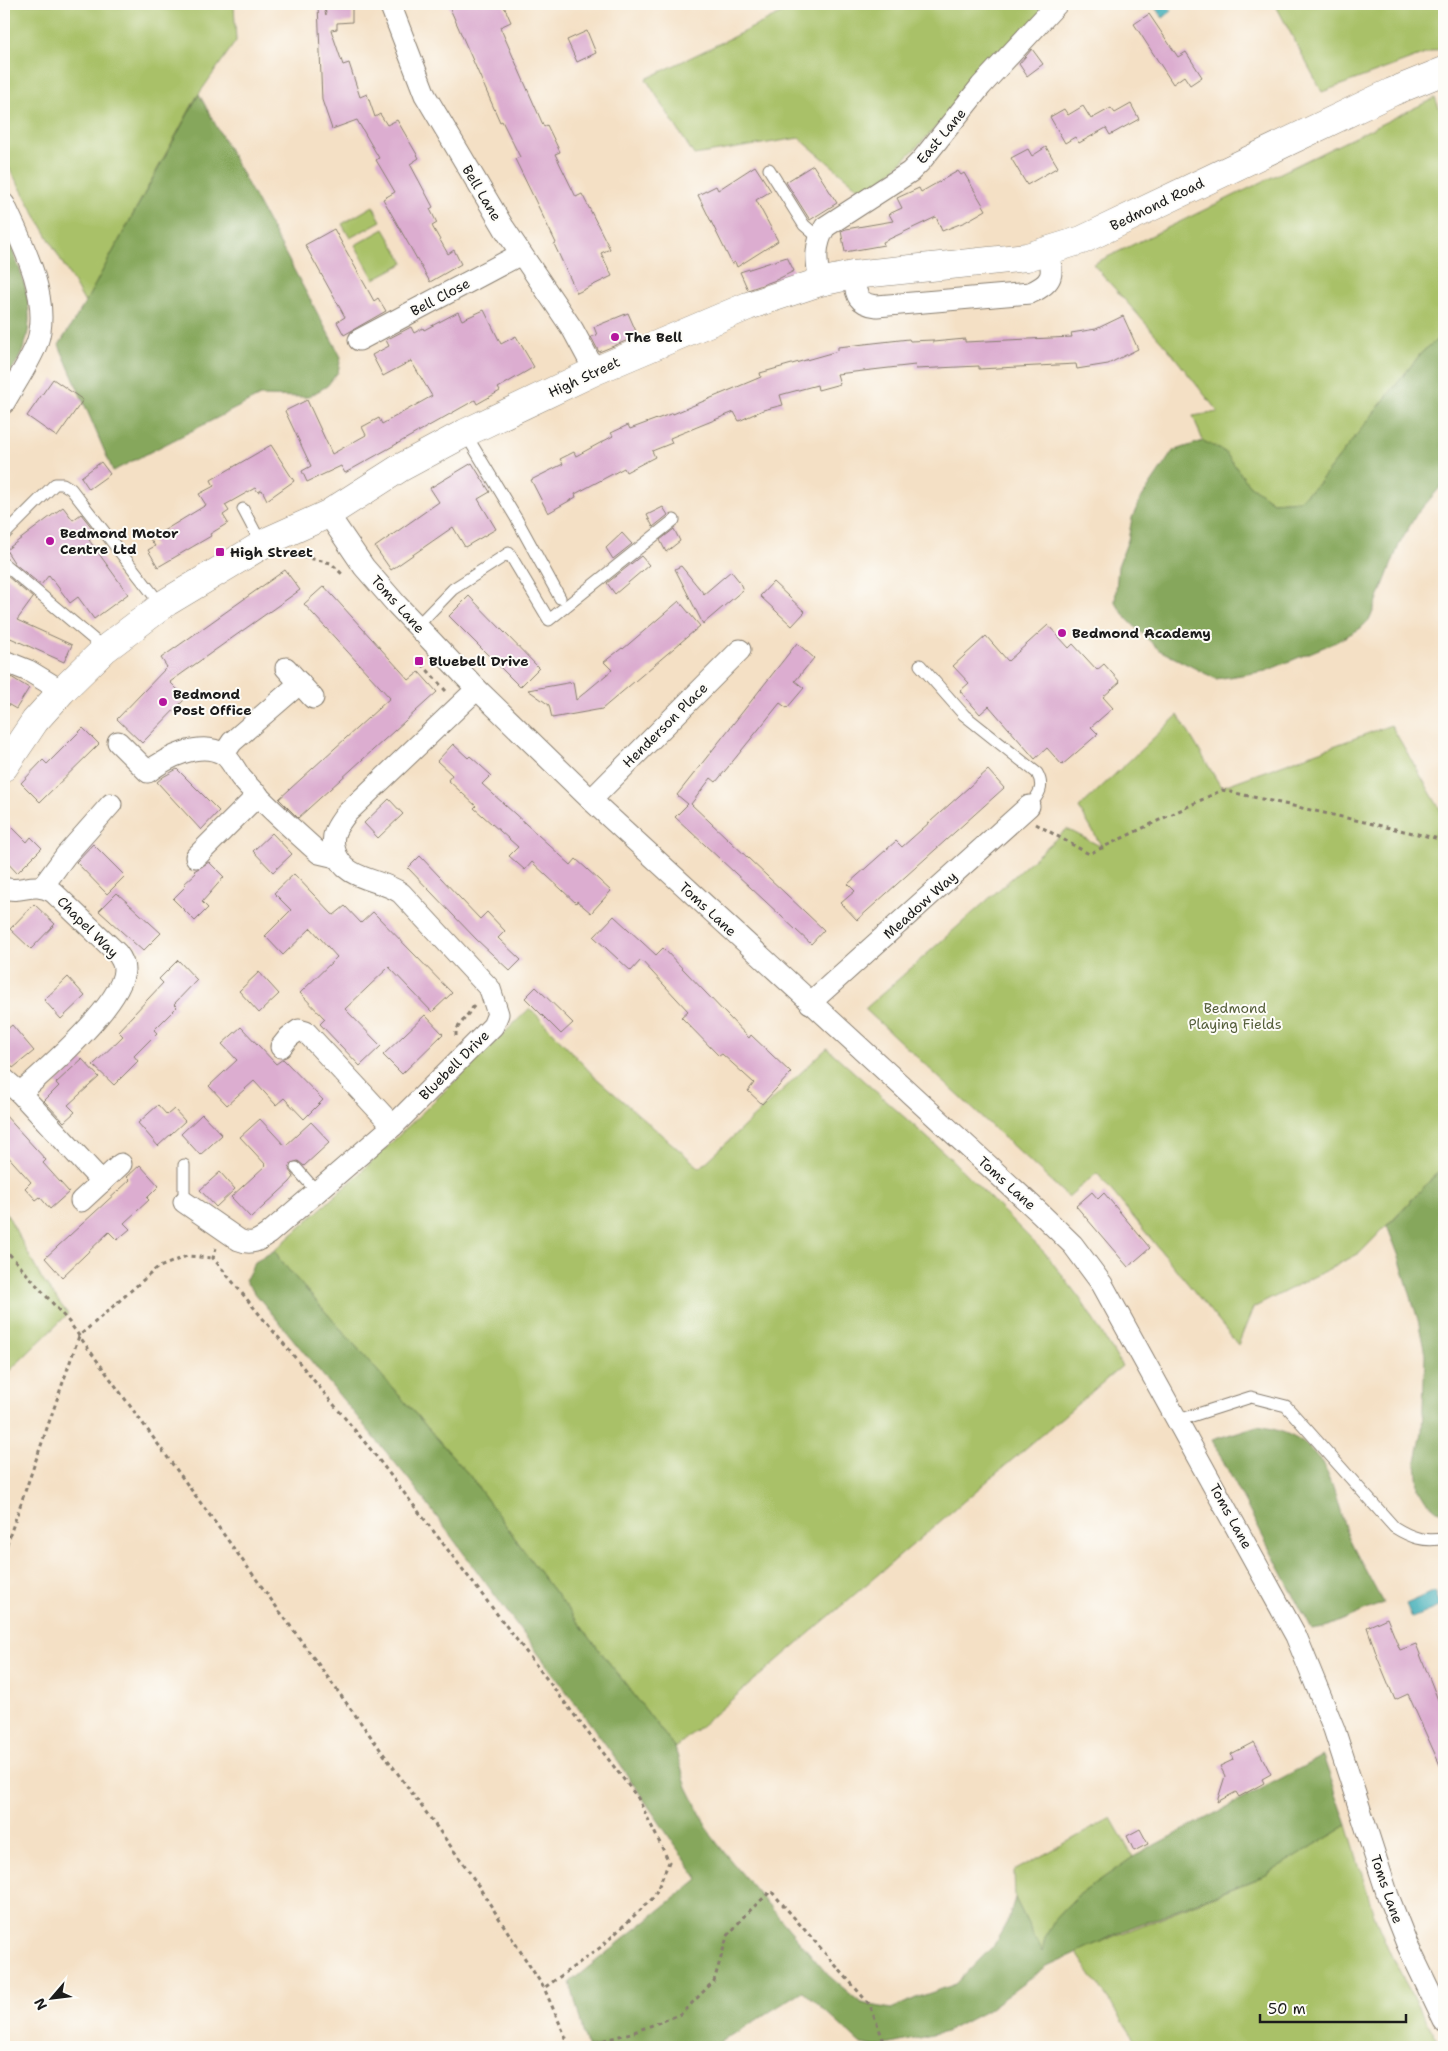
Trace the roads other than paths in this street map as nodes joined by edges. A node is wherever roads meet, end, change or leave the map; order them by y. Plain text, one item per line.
1 (390, 4) edge
2 (1057, 4) edge
3 (1444, 72) edge
4 (769, 169) dead end
5 (4, 204) edge
6 (819, 238) junction
7 (1048, 251) junction
8 (520, 254) junction
9 (853, 275) junction
10 (820, 282) junction
11 (360, 340) dead end
12 (595, 371) junction
13 (4, 403) edge
14 (465, 433) junction
15 (243, 509) dead end
16 (328, 514) junction
17 (674, 520) dead end
18 (4, 535) edge
19 (270, 541) junction
20 (4, 564) edge
21 (560, 598) dead end
22 (162, 606) junction
23 (417, 626) junction
24 (105, 649) junction
25 (740, 650) dead end
26 (4, 661) edge
27 (920, 665) dead end
28 (300, 683) dead end
29 (477, 689) junction
30 (62, 691) junction
31 (118, 742) dead end
32 (224, 754) junction
33 (4, 767) edge
34 (258, 795) junction
35 (591, 800) junction
36 (111, 804) dead end
37 (1024, 811) joint
38 (196, 857) dead end
39 (336, 857) junction
40 (43, 886) junction
41 (4, 888) edge
42 (810, 1003) junction
43 (281, 1047) dead end
44 (4, 1079) edge
45 (20, 1093) junction
46 (393, 1126) junction
47 (121, 1164) dead end
48 (184, 1165) dead end
49 (296, 1168) dead end
50 (102, 1182) junction
51 (317, 1192) junction
52 (81, 1202) dead end
53 (184, 1202) joint
54 (1179, 1420) junction
55 (1444, 1538) edge
56 (1444, 2021) edge

1 - 8 street, Bell Lane
2 - 6 street, East Lane
3 - 7 street, Bedmond Road
4 - 6 lane
5 - 13 street
6 - 10 street
7 - 9 street, Bedmond Road
7 - 9 street
8 - 11 street, Bell Close
8 - 12 street, Bell Lane
9 - 10 street, High Street
10 - 12 street, High Street
12 - 14 street, High Street
14 - 16 street, High Street
14 - 21 lane
15 - 19 lane
16 - 19 street, High Street
16 - 23 street, Toms Lane
17 - 23 lane
18 - 22 lane
19 - 22 street, High Street
20 - 24 lane
22 - 24 street, High Street
23 - 29 street, Toms Lane
24 - 30 street, High Street
25 - 35 street, Henderson Place
26 - 30 street
27 - 37 lane
28 - 32 street
29 - 35 street, Toms Lane
29 - 39 street
30 - 33 street, High Street
31 - 32 street
32 - 34 street, Bluebell Drive
34 - 38 street
34 - 39 street, Bluebell Drive
35 - 42 street, Toms Lane
36 - 40 street
37 - 42 street, Meadow Way
39 - 46 street, Bluebell Drive
40 - 41 street
40 - 45 street, Chapel Way
42 - 54 street, Toms Lane
43 - 46 street
44 - 45 street
45 - 50 street
46 - 51 street, Bluebell Drive
47 - 50 street
48 - 53 lane
49 - 51 lane
50 - 52 street
51 - 53 street, Bluebell Drive
54 - 55 lane
54 - 56 street, Toms Lane

